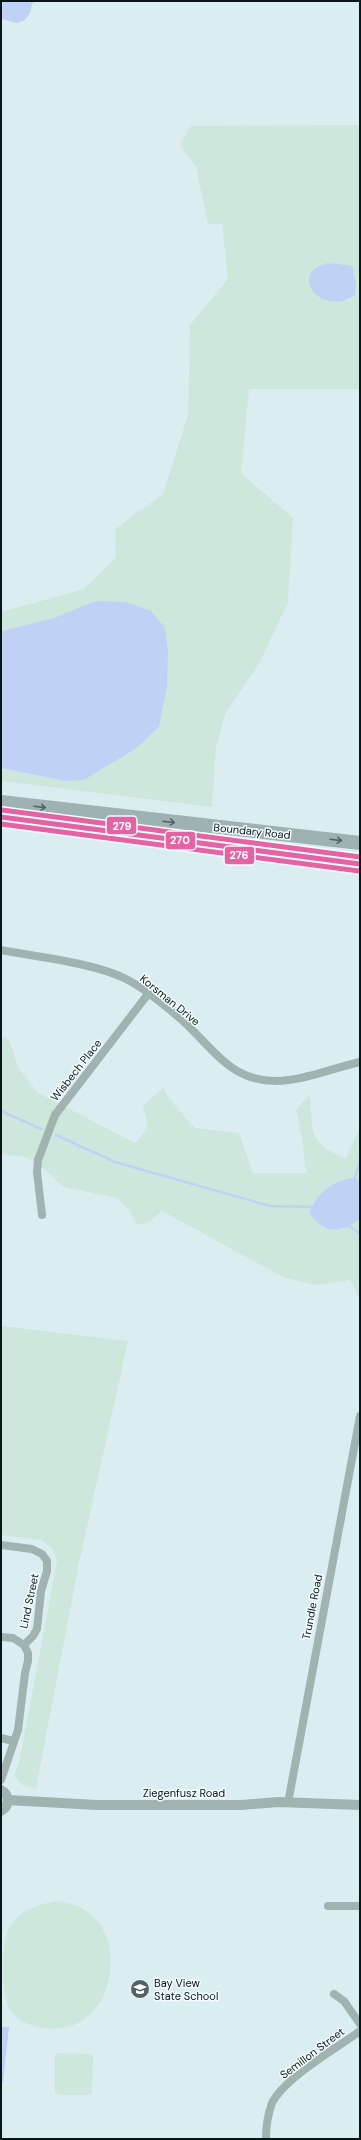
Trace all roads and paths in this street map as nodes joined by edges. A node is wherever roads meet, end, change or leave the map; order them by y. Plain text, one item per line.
1 (1, 802) edge
2 (1, 817) edge
3 (360, 843) edge
4 (360, 864) edge
5 (1, 950) edge
6 (148, 994) junction
7 (360, 1062) edge
8 (42, 1215) dead end
9 (360, 1416) edge
10 (1, 1545) edge
11 (1, 1637) edge
12 (24, 1645) junction
13 (1, 1738) edge
14 (13, 1741) junction
15 (1, 1780) edge
16 (1, 1790) edge
17 (8, 1800) junction
18 (288, 1803) junction
19 (360, 1805) edge
20 (1, 1811) edge
21 (328, 1906) dead end
22 (360, 1906) edge
23 (334, 1994) dead end
24 (360, 2024) edge
25 (360, 2031) edge
26 (266, 2139) edge

1 -> 3 highway, Boundary Road
2 - 4 highway, Boundary Road
5 - 6 street, Korsman Drive
6 - 7 street, Korsman Drive
6 - 8 street, Wisbech Place
9 - 18 street, Trundle Road
10 - 12 street, Lind Street
11 - 12 street
12 - 14 street
13 - 14 street
14 - 15 street
16 - 17 street
17 - 18 street, Ziegenfusz Road
17 - 20 street
18 - 19 street, Ziegenfusz Road
21 - 22 street
23 - 24 street
25 - 26 street, Semillon Street

